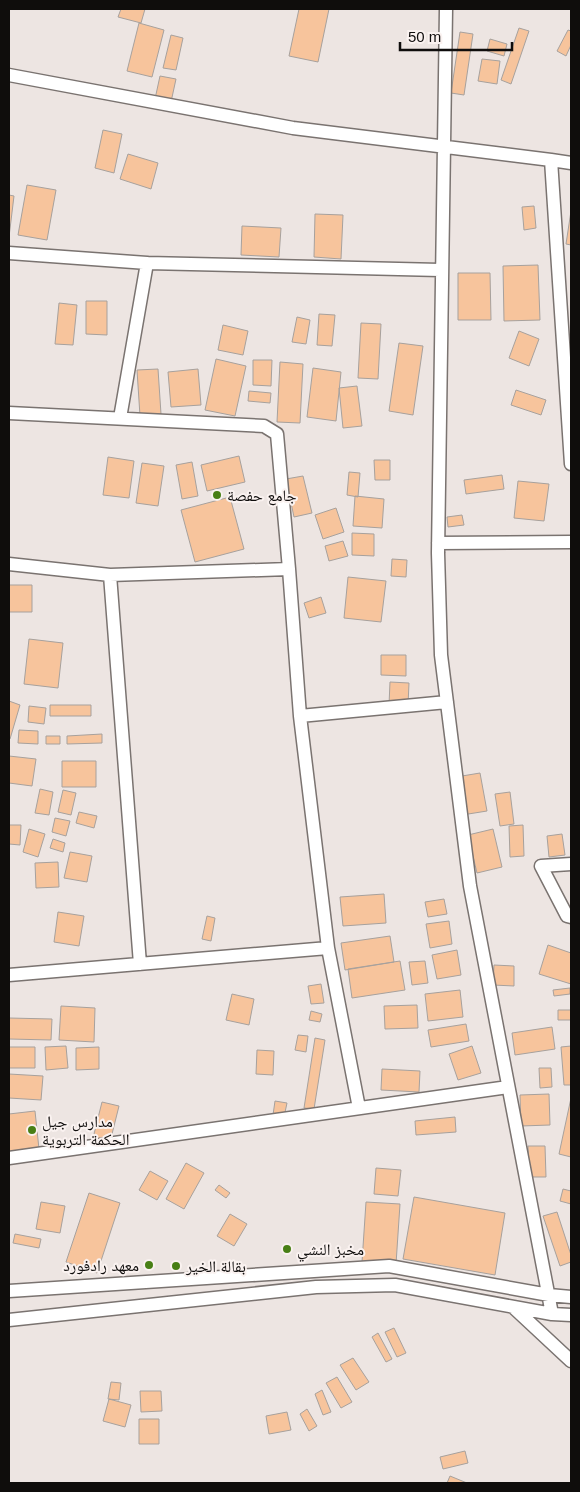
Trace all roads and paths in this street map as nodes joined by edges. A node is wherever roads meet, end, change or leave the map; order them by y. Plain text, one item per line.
1 (446, 9) edge
2 (9, 75) edge
3 (444, 147) junction
4 (551, 160) junction
5 (571, 163) edge
6 (9, 253) edge
7 (147, 263) junction
8 (440, 270) junction
9 (9, 413) edge
10 (120, 418) junction
11 (571, 464) edge
12 (571, 542) edge
13 (438, 543) junction
14 (9, 564) edge
15 (289, 569) junction
16 (110, 575) junction
17 (447, 702) junction
18 (300, 716) junction
19 (571, 864) edge
20 (571, 917) edge
21 (328, 948) junction
22 (140, 964) junction
23 (9, 975) edge
24 (508, 1087) junction
25 (359, 1108) junction
26 (9, 1158) edge
27 (9, 1278) edge
28 (10, 1291) edge
29 (549, 1295) junction
30 (571, 1297) edge
31 (513, 1307) junction
32 (552, 1314) junction
33 (571, 1315) edge
34 (9, 1320) edge
35 (571, 1362) edge

1 - 3 street
2 - 3 street
3 - 4 street
3 - 8 street
4 - 5 street
4 - 11 street
6 - 7 street
7 - 8 street
7 - 10 street
8 - 13 street
9 - 10 street
10 - 15 street
12 - 13 street
13 - 17 street
14 - 16 street
15 - 16 street
15 - 18 street
16 - 22 street
17 - 18 street
17 - 24 street
18 - 21 street
19 - 20 street
21 - 22 street
21 - 25 street
22 - 23 street
24 - 25 street
24 - 29 street
25 - 26 street
27 - 28 street
28 - 29 street
29 - 30 street
29 - 32 street
31 - 32 street
31 - 34 street
31 - 35 street
32 - 33 street

